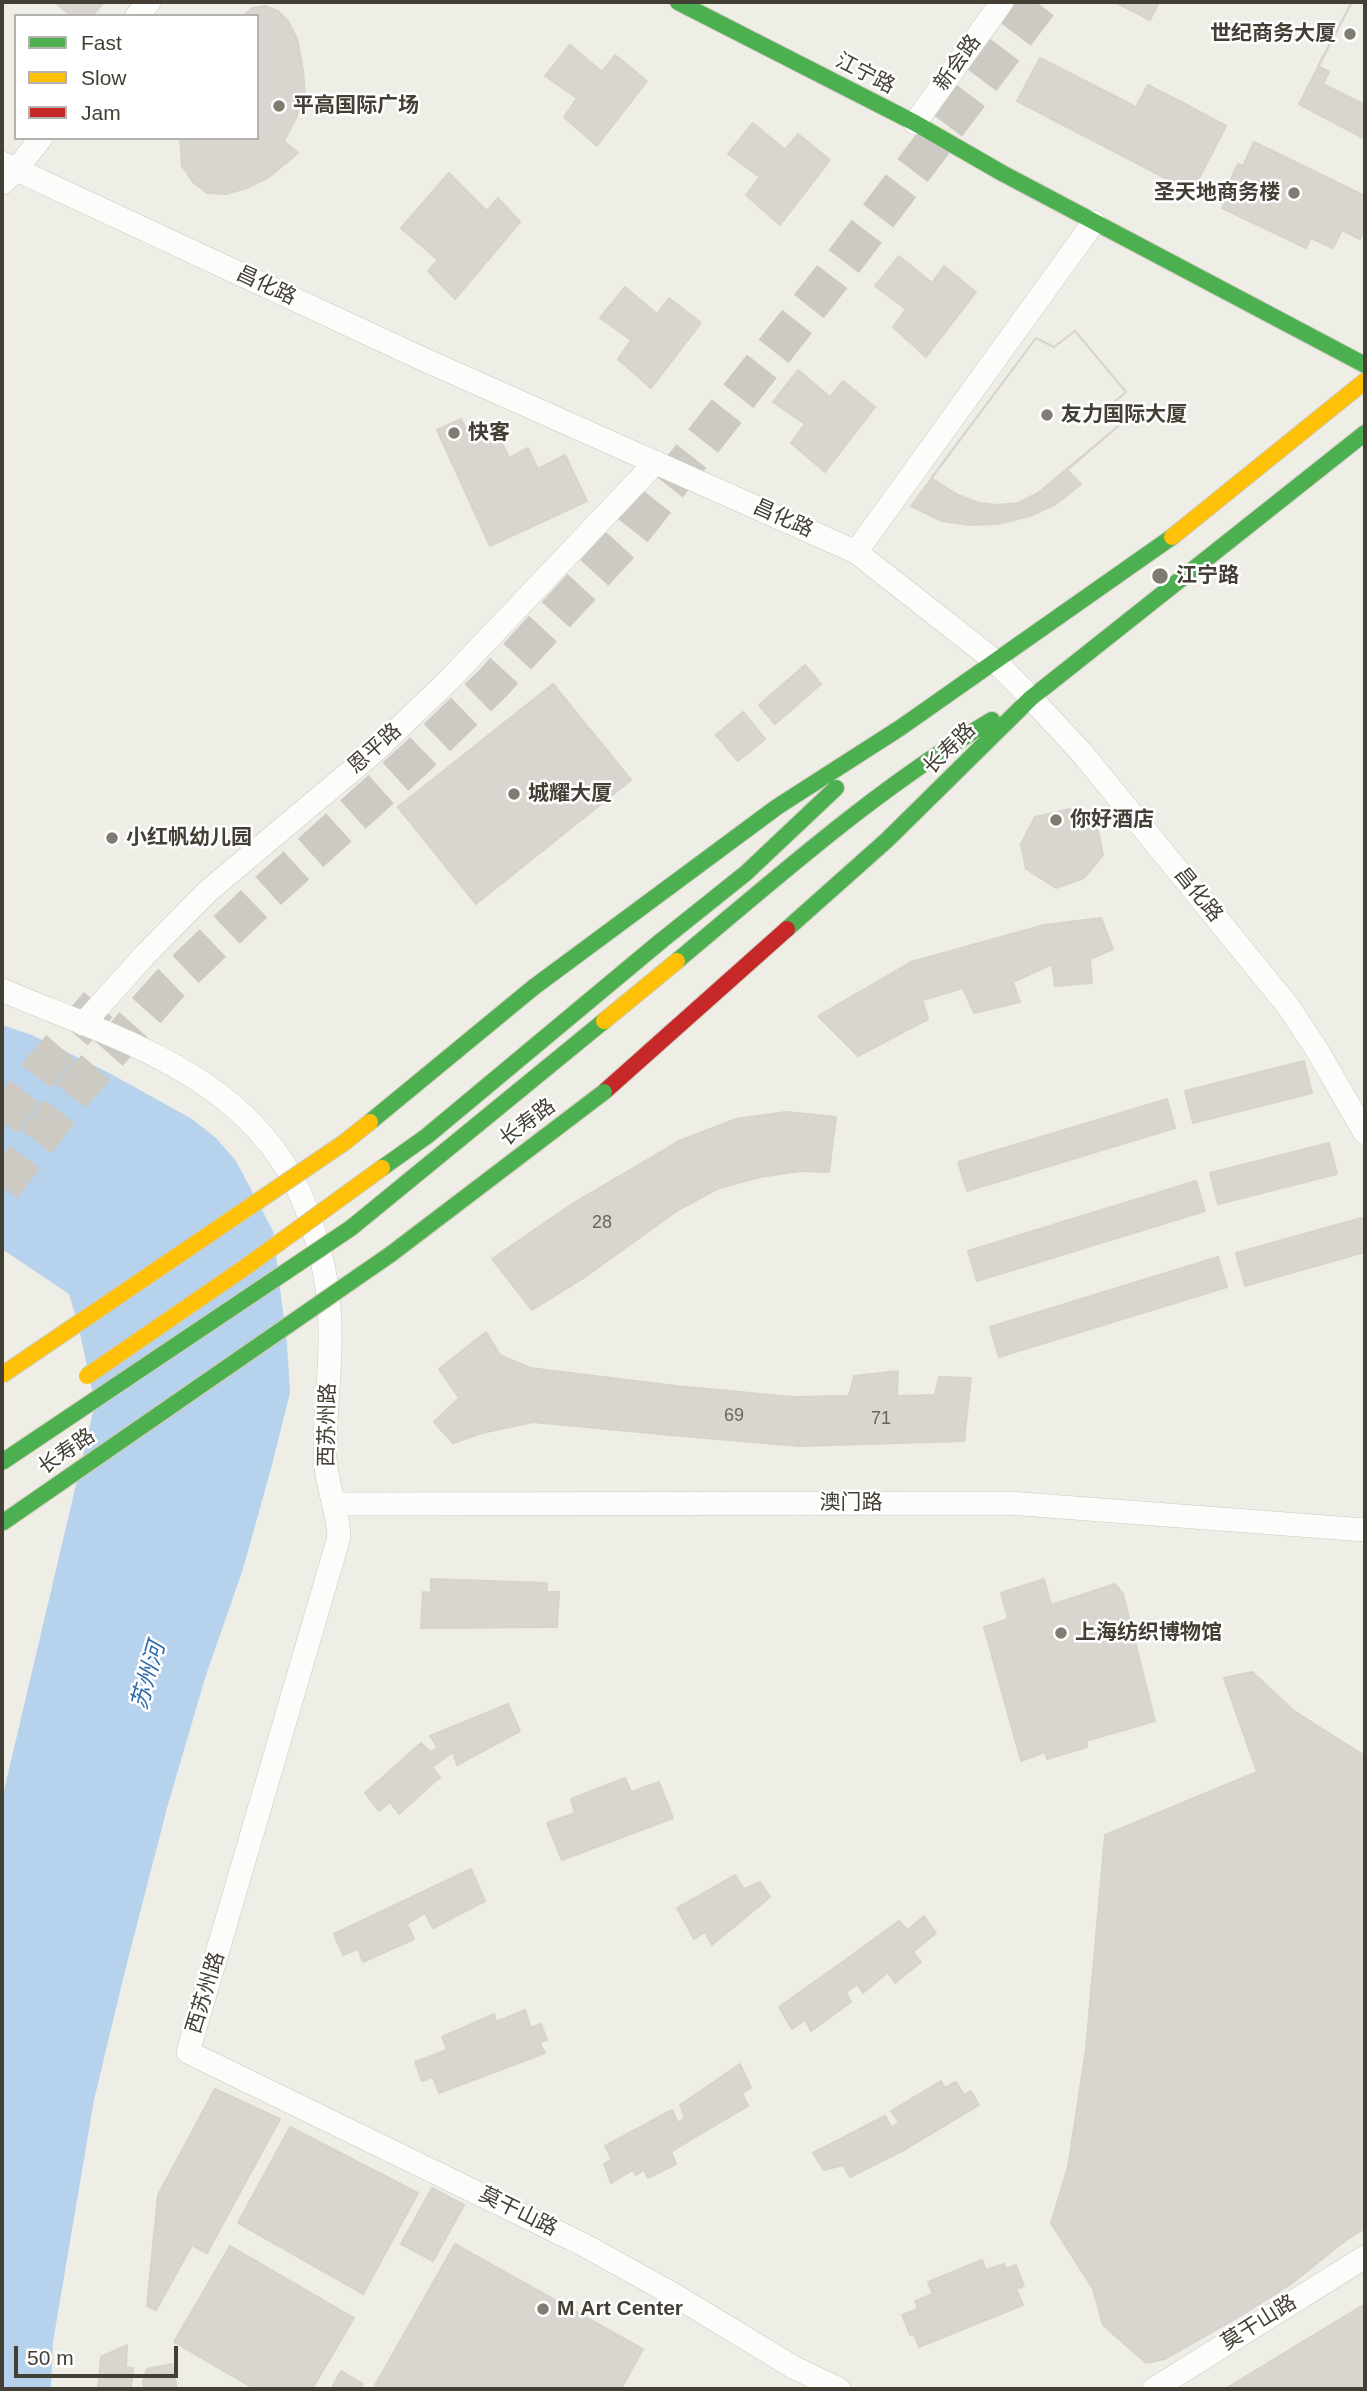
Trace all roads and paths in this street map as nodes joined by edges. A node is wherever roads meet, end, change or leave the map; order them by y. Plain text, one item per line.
1 (678, 2) edge
2 (1002, 2) edge
3 (915, 123) junction
4 (39, 140) edge
5 (7, 172) edge
6 (1094, 222) junction
7 (1365, 365) edge
8 (1365, 381) edge
9 (1365, 433) edge
10 (656, 462) junction
11 (856, 552) junction
12 (995, 661) junction
13 (1031, 698) junction
14 (900, 728) junction
15 (2, 990) edge
16 (83, 1024) junction
17 (1365, 1133) edge
18 (2, 1375) edge
19 (69, 1389) dead end
20 (2, 1462) edge
21 (335, 1504) junction
22 (2, 1523) edge
23 (1365, 1530) edge
24 (188, 2052) joint
25 (1365, 2257) edge
26 (839, 2389) edge
27 (1154, 2389) edge

1 - 3 main road, 江宁路
2 - 3 street, 新会路
3 - 6 main road, 江宁路
4 - 5 street
5 - 10 street, 昌化路
6 - 7 main road, 江宁路
6 - 11 street
8 - 12 main road, 长寿路
9 - 13 main road, 长寿路
10 - 11 street, 昌化路
10 - 16 street, 恩平路
11 - 12 street, 昌化路
12 - 13 street, 昌化路
12 - 14 main road, 长寿路
13 - 17 street, 昌化路
13 - 20 main road, 长寿路, bridge
13 - 22 main road, 长寿路, bridge
14 - 18 main road, 长寿路, bridge
14 - 19 main road, 长寿路, bridge
15 - 16 street, 西苏州路
16 - 21 street, 西苏州路
21 - 23 street, 澳门路
21 - 24 street, 西苏州路
24 - 26 street, 莫干山路
25 - 27 street, 莫干山路

